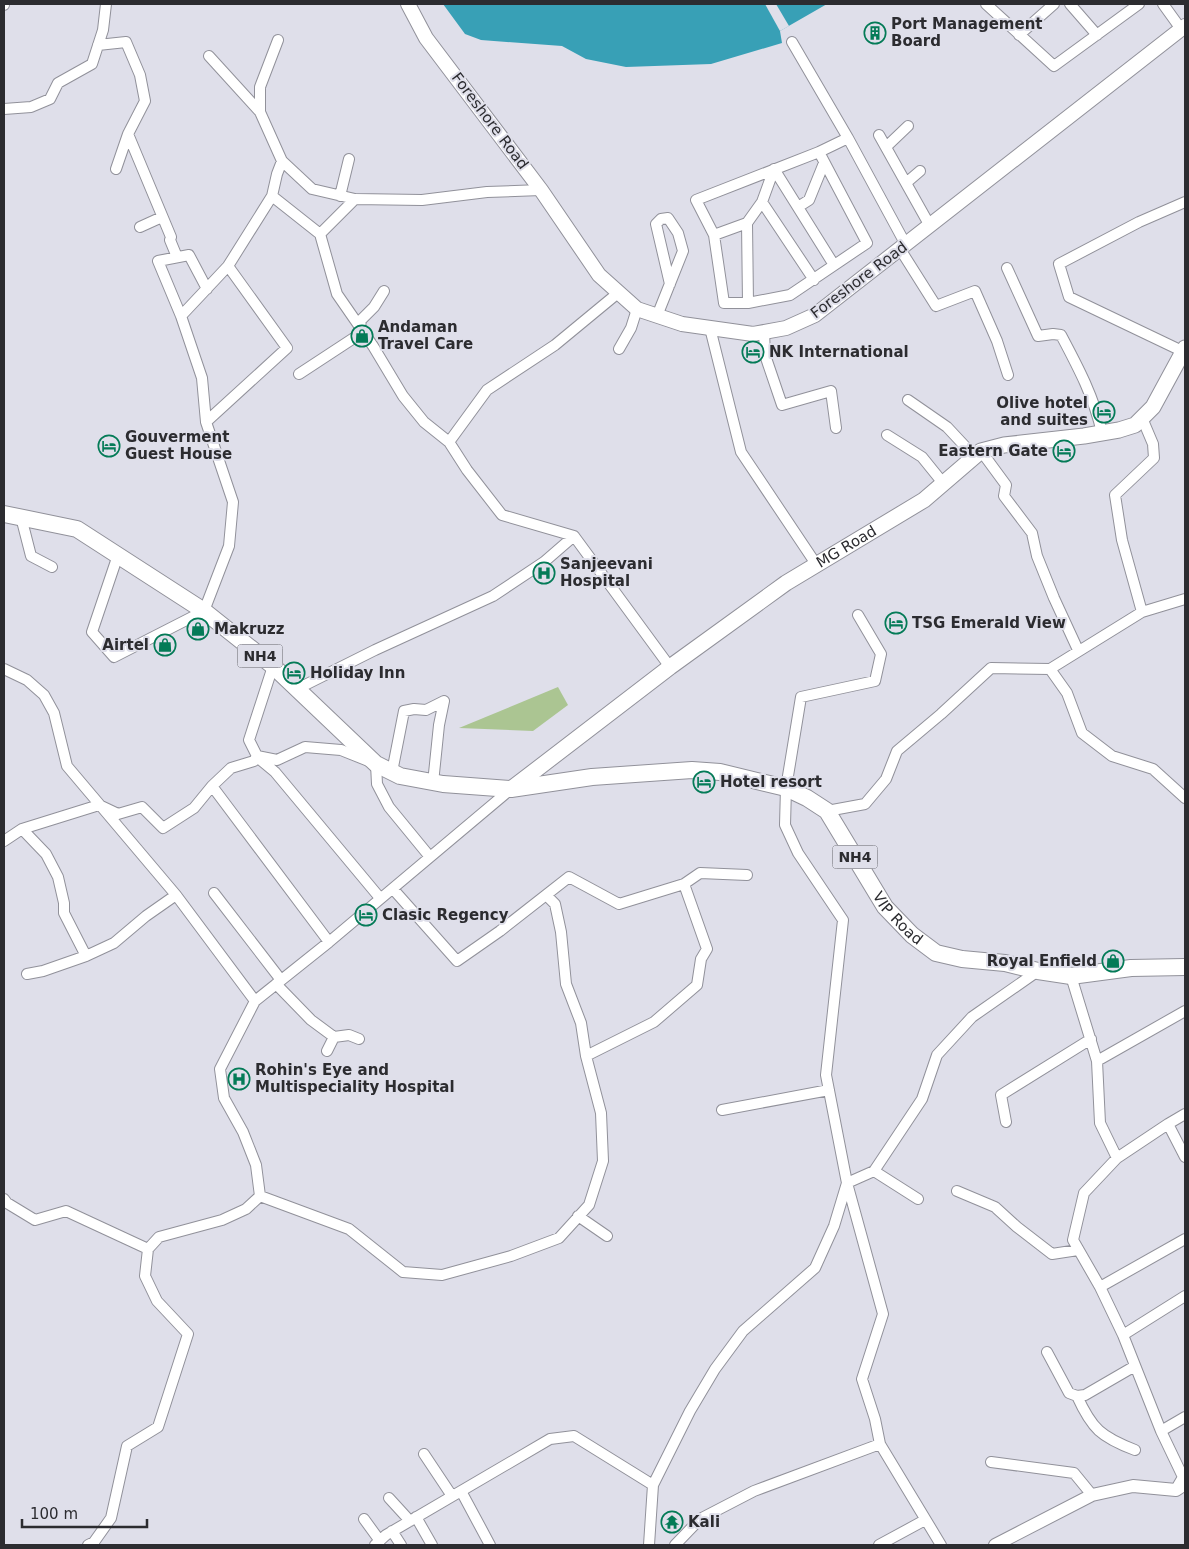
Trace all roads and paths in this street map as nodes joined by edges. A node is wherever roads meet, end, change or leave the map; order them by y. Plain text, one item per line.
1 (106, 4) edge
2 (408, 4) edge
3 (986, 4) edge
4 (1054, 4) edge
5 (1070, 4) edge
6 (1139, 4) edge
7 (1163, 4) edge
8 (1183, 28) edge
9 (1019, 35) junction
10 (1097, 35) junction
11 (278, 40) dead end
12 (792, 42) dead end
13 (98, 45) junction
14 (209, 56) dead end
15 (4, 109) edge
16 (260, 112) junction
17 (908, 126) dead end
18 (128, 134) junction
19 (879, 134) dead end
20 (848, 138) junction
21 (886, 147) junction
22 (818, 152) junction
23 (349, 159) dead end
24 (282, 162) junction
25 (824, 162) junction
26 (116, 169) dead end
27 (774, 169) junction
28 (920, 171) dead end
29 (906, 183) junction
30 (541, 190) junction
31 (272, 196) junction
32 (340, 196) junction
33 (355, 199) junction
34 (762, 202) junction
35 (1185, 202) edge
36 (798, 207) junction
37 (162, 217) junction
38 (747, 223) junction
39 (930, 226) junction
40 (140, 227) dead end
41 (320, 234) junction
42 (714, 235) junction
43 (903, 247) junction
44 (177, 257) junction
45 (834, 265) junction
46 (228, 266) junction
47 (1007, 268) dead end
48 (814, 280) junction
49 (670, 284) junction
50 (207, 289) junction
51 (384, 291) dead end
52 (618, 293) junction
53 (748, 303) junction
54 (637, 308) junction
55 (181, 316) junction
56 (657, 316) junction
57 (710, 328) junction
58 (361, 330) junction
59 (764, 332) junction
60 (619, 349) dead end
61 (1184, 350) edge
62 (299, 374) dead end
63 (1008, 375) dead end
64 (908, 400) dead end
65 (1142, 418) junction
66 (206, 422) junction
67 (836, 428) dead end
68 (1102, 433) junction
69 (887, 435) dead end
70 (449, 442) junction
71 (978, 454) junction
72 (943, 483) junction
73 (4, 514) edge
74 (21, 517) junction
75 (574, 536) junction
76 (118, 555) junction
77 (816, 564) junction
78 (52, 567) dead end
79 (1185, 599) edge
80 (204, 610) junction
81 (1142, 612) junction
82 (858, 615) dead end
83 (1078, 650) junction
84 (273, 666) junction
85 (670, 668) junction
86 (4, 669) edge
87 (1050, 669) junction
88 (257, 756) junction
89 (376, 764) junction
90 (392, 772) junction
91 (432, 782) junction
92 (212, 786) junction
93 (786, 788) junction
94 (511, 789) junction
95 (1185, 798) edge
96 (99, 805) junction
97 (827, 811) junction
98 (22, 828) junction
99 (4, 841) edge
100 (430, 857) junction
101 (747, 875) dead end
102 (684, 884) junction
103 (393, 889) junction
104 (214, 893) dead end
105 (176, 895) junction
106 (546, 895) junction
107 (380, 898) junction
108 (329, 942) junction
109 (86, 956) junction
110 (1185, 967) edge
111 (1038, 971) junction
112 (27, 974) dead end
113 (1071, 976) junction
114 (278, 982) junction
115 (255, 1000) junction
116 (1185, 1011) edge
117 (334, 1037) junction
118 (1091, 1039) junction
119 (359, 1040) dead end
120 (328, 1051) dead end
121 (586, 1056) junction
122 (1097, 1061) junction
123 (829, 1090) junction
124 (722, 1110) dead end
125 (1185, 1114) edge
126 (1006, 1122) dead end
127 (1168, 1124) junction
128 (1185, 1157) edge
129 (1117, 1158) junction
130 (874, 1171) junction
131 (847, 1182) junction
132 (957, 1191) dead end
133 (260, 1196) junction
134 (4, 1199) edge
135 (918, 1199) dead end
136 (578, 1216) junction
137 (607, 1236) dead end
138 (1185, 1239) edge
139 (148, 1249) junction
140 (1078, 1250) junction
141 (1100, 1287) junction
142 (1185, 1296) edge
143 (1122, 1335) junction
144 (1047, 1352) dead end
145 (1135, 1366) junction
146 (1077, 1396) junction
147 (1185, 1417) edge
148 (1161, 1431) junction
149 (880, 1444) junction
150 (1135, 1450) dead end
151 (424, 1454) dead end
152 (991, 1462) dead end
153 (653, 1485) junction
154 (1182, 1490) edge
155 (461, 1491) junction
156 (1092, 1495) junction
157 (452, 1496) junction
158 (389, 1498) dead end
159 (364, 1519) dead end
160 (413, 1519) junction
161 (925, 1520) junction
162 (392, 1531) junction
163 (378, 1543) edge
164 (88, 1545) edge
165 (401, 1545) edge
166 (432, 1545) edge
167 (490, 1545) edge
168 (649, 1545) edge
169 (675, 1545) edge
170 (878, 1545) edge
171 (942, 1545) edge
172 (995, 1545) edge

1 - 13 street
2 - 30 main road, Foreshore Road
3 - 9 street
4 - 9 street
5 - 10 street
6 - 10 street
7 - 8 street
8 - 39 main road, Foreshore Road
9 - 10 street
11 - 16 street
12 - 20 street
13 - 15 street
13 - 18 street
14 - 16 street
16 - 24 street
17 - 21 street
18 - 26 street
18 - 37 street
19 - 21 street
20 - 22 street
20 - 43 street
21 - 29 street
22 - 25 street
22 - 27 street
23 - 32 street
24 - 31 street
24 - 32 street
25 - 36 street
25 - 45 street
27 - 34 street
27 - 36 street
27 - 42 street
28 - 29 street
29 - 39 street
30 - 33 street
30 - 52 main road, Foreshore Road
31 - 41 street
31 - 46 street
32 - 33 street
33 - 41 street
34 - 38 street
34 - 48 street
35 - 61 street
36 - 45 street
37 - 40 street
37 - 44 street
38 - 42 street
38 - 53 street
39 - 43 main road, Foreshore Road
41 - 58 street
42 - 53 street
43 - 59 main road, Foreshore Road
43 - 63 street
44 - 50 street
44 - 55 street
45 - 48 street
46 - 50 street
46 - 66 street
47 - 68 street
48 - 53 street
49 - 49 street
49 - 56 street
50 - 55 street
51 - 58 street
52 - 54 main road, Foreshore Road
52 - 70 street
54 - 56 main road, Foreshore Road
54 - 60 street
55 - 66 street
56 - 57 main road, Foreshore Road
57 - 59 main road, Foreshore Road
57 - 77 street
58 - 62 street
58 - 70 street
59 - 67 street
61 - 65 main road, MG Road
64 - 71 street
65 - 68 main road, MG Road
65 - 81 street
66 - 80 street
68 - 71 main road, MG Road
69 - 72 street
70 - 75 street
71 - 72 main road, MG Road
71 - 83 street
72 - 77 main road, MG Road
73 - 74 highway, NH4
74 - 76 highway, NH4
74 - 78 street
75 - 84 street
75 - 85 street
76 - 80 highway, NH4
76 - 80 street
77 - 85 main road, MG Road
79 - 81 street
80 - 84 highway, NH4
81 - 83 street
82 - 93 street
83 - 87 street
84 - 88 street
84 - 89 highway, NH4
85 - 94 main road, MG Road
86 - 96 street
87 - 95 street
87 - 97 street
88 - 89 street
88 - 92 street
88 - 107 street
89 - 90 highway, NH4
89 - 100 street
90 - 91 highway, NH4
90 - 91 street
91 - 94 highway, NH4
92 - 96 street
92 - 108 street
93 - 94 highway, VIP Road / NH4
93 - 97 highway, VIP Road / NH4
93 - 123 street
94 - 100 street
96 - 98 street
96 - 105 street
97 - 111 highway, VIP Road / NH4
98 - 99 street
98 - 109 street
100 - 103 street
101 - 102 street
102 - 106 street
102 - 121 street
103 - 106 street
103 - 107 street
104 - 114 street
105 - 109 street
105 - 115 street
106 - 121 street
107 - 108 street
108 - 114 street
109 - 112 street
110 - 113 highway, VIP Road / NH4
111 - 113 highway, VIP Road / NH4
111 - 130 street
113 - 118 street
114 - 115 street
114 - 117 street
115 - 133 street
116 - 122 street
117 - 119 street
117 - 120 street
118 - 122 street
118 - 126 street
121 - 136 street
122 - 129 street
123 - 124 street
123 - 131 street
125 - 127 street
127 - 128 street
127 - 129 street
129 - 140 street
130 - 131 street
130 - 135 street
131 - 149 street
131 - 153 street
132 - 140 street
133 - 136 street
133 - 139 street
134 - 139 street
136 - 137 street
138 - 141 street
139 - 164 street
140 - 141 street
141 - 143 street
142 - 143 street
143 - 145 street
144 - 146 street
145 - 146 street
145 - 148 street
146 - 150 street
147 - 148 street
148 - 154 street
149 - 161 street
149 - 169 street
151 - 157 street
152 - 156 street
153 - 155 street
153 - 168 street
154 - 156 street
155 - 157 street
155 - 167 street
156 - 172 street
157 - 160 street
158 - 160 street
159 - 163 street
160 - 162 street
160 - 166 street
161 - 170 street
161 - 171 street
162 - 163 street
162 - 165 street

